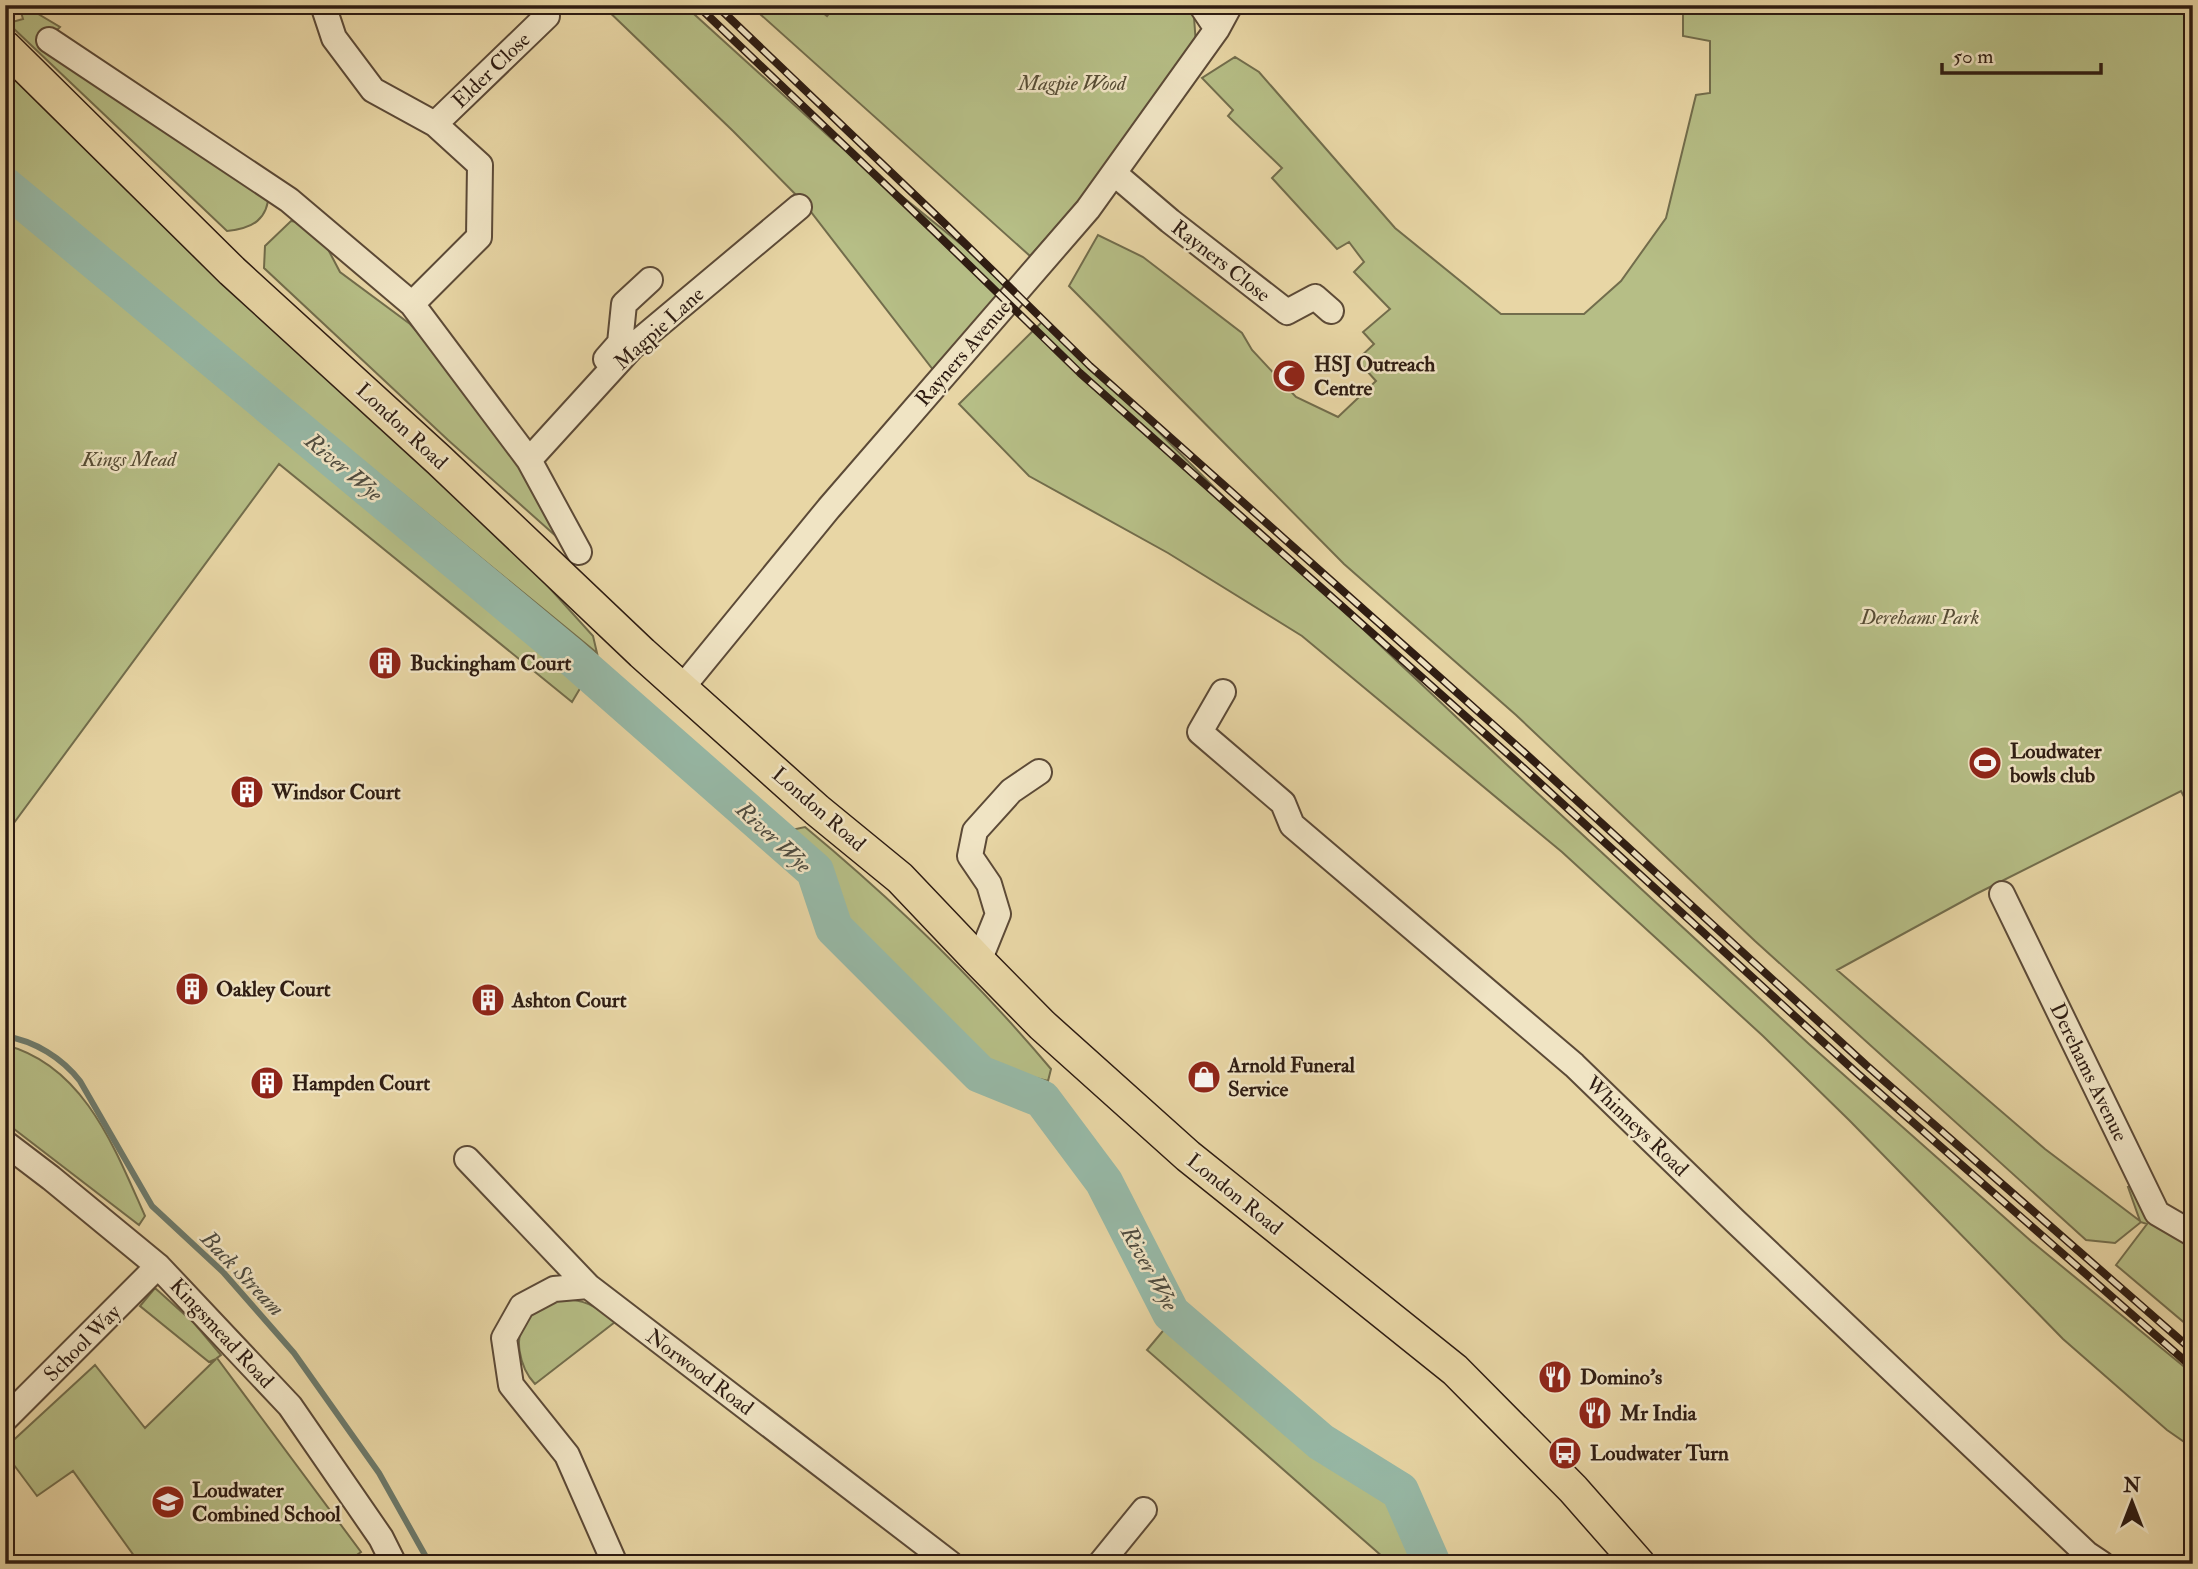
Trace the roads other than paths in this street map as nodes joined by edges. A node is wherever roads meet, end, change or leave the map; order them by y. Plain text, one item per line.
1 (323, 5) edge
2 (1201, 5) edge
3 (1230, 5) edge
4 (547, 16) dead end
5 (1217, 29) junction
6 (49, 40) dead end
7 (5, 47) edge
8 (435, 124) junction
9 (1115, 174) junction
10 (799, 207) dead end
11 (650, 280) dead end
12 (412, 304) junction
13 (1331, 312) dead end
14 (525, 455) junction
15 (579, 552) dead end
16 (681, 689) junction
17 (1223, 692) dead end
18 (1039, 772) dead end
19 (2002, 894) dead end
20 (978, 961) junction
21 (5, 1143) edge
22 (467, 1159) dead end
23 (2193, 1234) edge
24 (158, 1266) junction
25 (588, 1286) junction
26 (5, 1419) edge
27 (1144, 1510) dead end
28 (394, 1564) edge
29 (615, 1564) edge
30 (951, 1564) edge
31 (1100, 1564) edge
32 (1639, 1564) edge
33 (2102, 1564) edge

1 - 8 street
2 - 5 street
3 - 5 street, Rayners Avenue
4 - 8 street, Elder Close
5 - 9 street, Rayners Avenue
6 - 12 street
7 - 16 main road, London Road
8 - 12 street
9 - 13 street, Rayners Close
9 - 16 street, Rayners Avenue
10 - 14 street, Magpie Lane
11 - 14 street
12 - 14 street
14 - 15 street
16 - 20 main road, London Road
17 - 33 street, Whinneys Road
18 - 20 street
19 - 23 street, Derehams Avenue
20 - 32 main road, London Road
21 - 24 street, Kingsmead Road
22 - 25 street, Norwood Road
24 - 26 street, School Way
24 - 28 street, Kingsmead Road
25 - 29 street
25 - 30 street, Norwood Road
27 - 31 street

